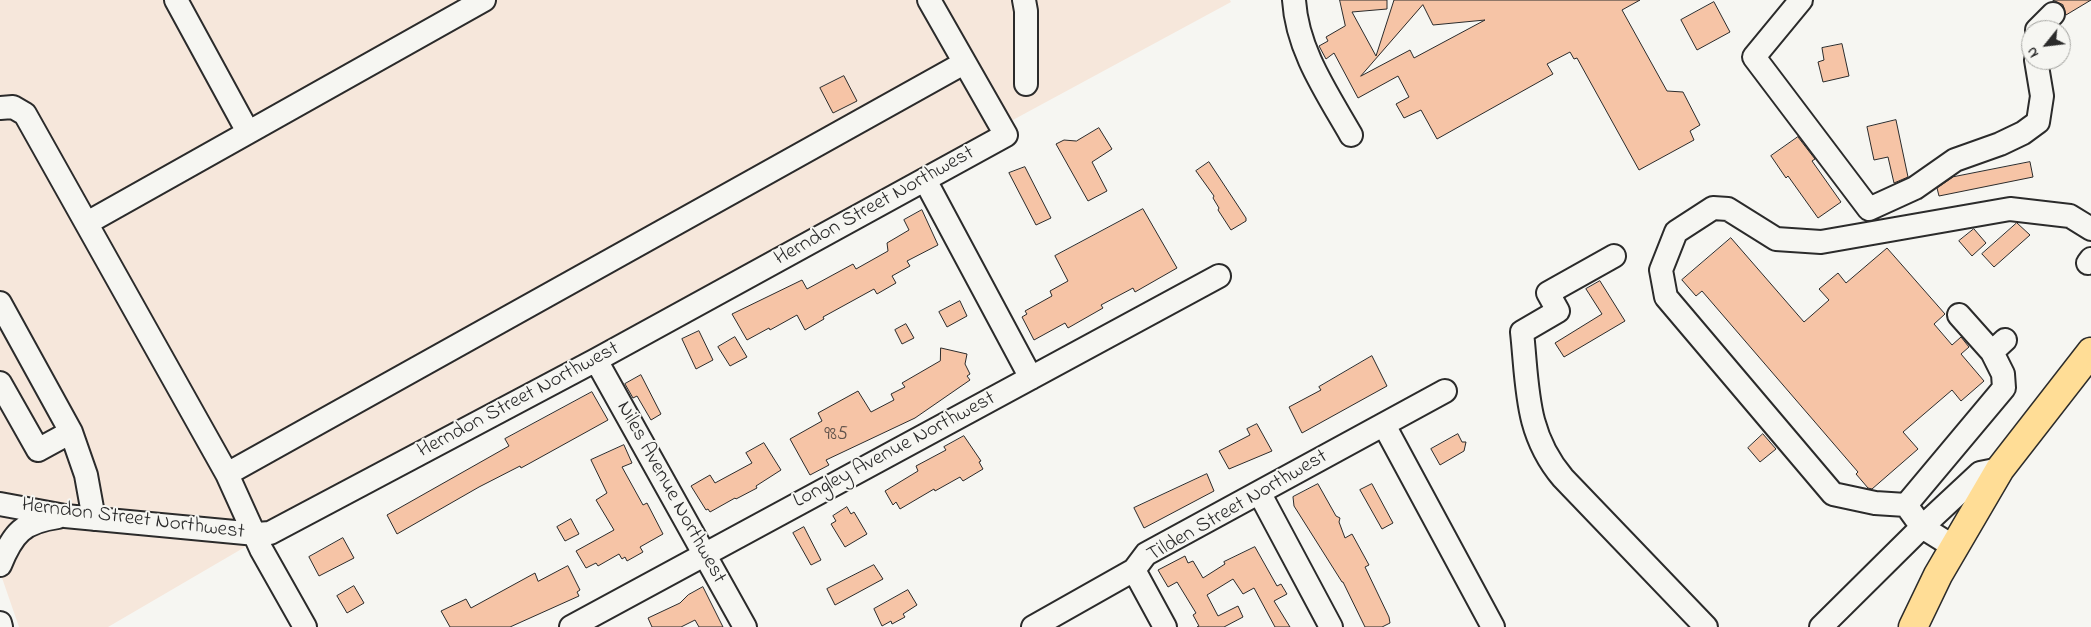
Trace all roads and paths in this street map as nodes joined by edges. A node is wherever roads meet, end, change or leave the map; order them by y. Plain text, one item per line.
1 (176, 0) edge
2 (484, 0) edge
3 (929, 0) edge
4 (1024, 0) edge
5 (1294, 0) edge
6 (1801, 0) edge
7 (964, 63) junction
8 (2038, 70) edge
9 (1026, 84) dead end
10 (0, 108) edge
11 (248, 132) junction
12 (1351, 135) dead end
13 (925, 180) junction
14 (2070, 216) junction
15 (87, 223) junction
16 (2091, 229) edge
17 (2054, 233) dead end
18 (1614, 256) dead end
19 (1219, 276) dead end
20 (0, 303) edge
21 (1959, 315) dead end
22 (2091, 352) edge
23 (596, 360) junction
24 (1031, 378) junction
25 (0, 383) edge
26 (1445, 391) dead end
27 (1384, 425) junction
28 (71, 432) junction
29 (2000, 468) junction
30 (227, 474) junction
31 (1260, 494) junction
32 (0, 504) edge
33 (1906, 505) junction
34 (65, 516) junction
35 (94, 519) junction
36 (1922, 527) junction
37 (256, 534) junction
38 (1954, 547) junction
39 (704, 554) junction
40 (0, 565) edge
41 (1134, 570) junction
42 (0, 623) edge
43 (2, 627) edge
44 (305, 627) edge
45 (572, 627) edge
46 (745, 627) edge
47 (1033, 627) edge
48 (1165, 627) edge
49 (1331, 627) edge
50 (1493, 627) edge
51 (1706, 627) edge
52 (1822, 627) edge
53 (1913, 627) edge

1 - 11 street
2 - 11 street
3 - 7 street
4 - 9 street
5 - 12 street
6 - 8 street
7 - 13 street, Herndon Street Northwest
7 - 30 street
10 - 15 street
11 - 15 street
13 - 23 street, Herndon Street Northwest
13 - 24 street
14 - 16 street
14 - 17 street
14 - 33 street
15 - 30 street
18 - 51 street
19 - 24 street, Longley Avenue Northwest
20 - 28 street
21 - 33 street
22 - 29 main road
23 - 37 street, Herndon Street Northwest
23 - 39 street, Niles Avenue Northwest
24 - 39 street, Longley Avenue Northwest
25 - 28 street
26 - 27 street, Tilden Street Northwest
27 - 31 street, Tilden Street Northwest
27 - 50 street
28 - 35 street
29 - 36 street
29 - 38 main road
30 - 37 street
31 - 41 street, Tilden Street Northwest
31 - 49 street
32 - 34 street, Herndon Street Northwest
33 - 36 street
34 - 35 street, Herndon Street Northwest
34 - 40 street
35 - 37 street, Herndon Street Northwest
36 - 38 street
36 - 52 street
37 - 44 street
38 - 53 main road
39 - 45 street, Longley Avenue Northwest
39 - 46 street, Niles Avenue Northwest
41 - 47 street, Tilden Street Northwest
41 - 48 street
42 - 43 street

